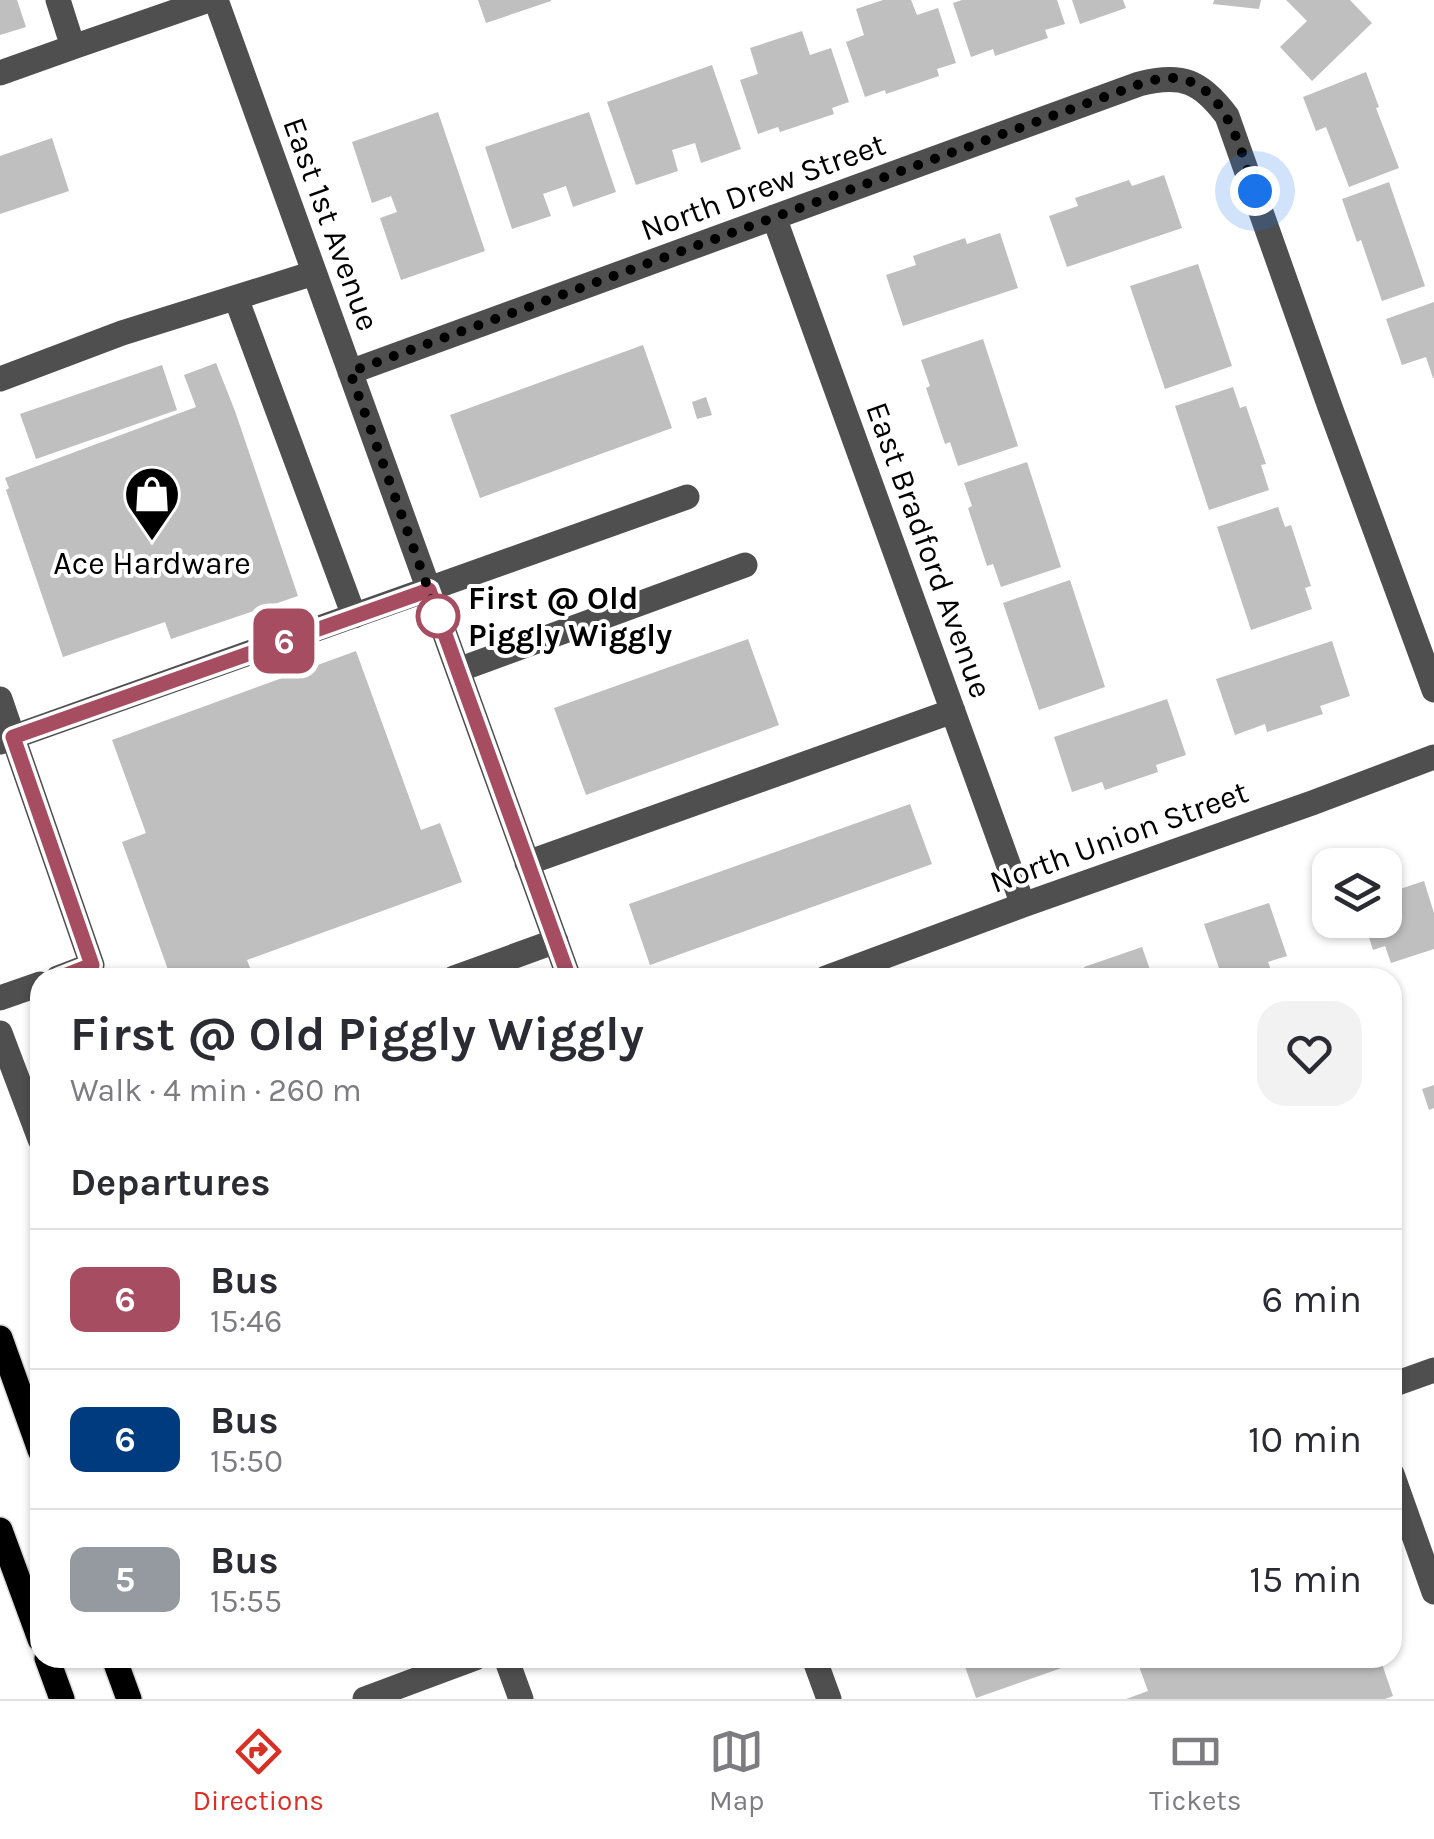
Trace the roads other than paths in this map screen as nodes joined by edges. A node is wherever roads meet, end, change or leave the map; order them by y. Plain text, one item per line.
1 (58, 0) edge
2 (212, 0) edge
3 (73, 47) junction
4 (0, 73) edge
5 (774, 217) junction
6 (314, 273) junction
7 (236, 298) junction
8 (350, 372) junction
9 (0, 379) edge
10 (686, 497) dead end
11 (745, 565) dead end
12 (429, 590) junction
13 (354, 616) junction
14 (458, 670) junction
15 (1434, 690) edge
16 (0, 699) edge
17 (952, 710) junction
18 (6, 740) edge
19 (1434, 756) edge
20 (527, 863) junction
21 (1023, 905) junction
22 (556, 941) junction
23 (94, 968) edge
24 (482, 968) edge
25 (565, 968) edge
26 (853, 968) edge
27 (30, 988) edge
28 (0, 998) edge
29 (0, 1033) edge
30 (30, 1113) edge
31 (0, 1338) edge
32 (1434, 1370) edge
33 (1402, 1381) edge
34 (30, 1422) edge
35 (1402, 1502) edge
36 (0, 1530) edge
37 (1434, 1592) edge
38 (30, 1612) edge
39 (51, 1668) edge
40 (118, 1668) edge
41 (449, 1668) edge
42 (510, 1668) edge
43 (818, 1668) edge
44 (62, 1699) edge
45 (129, 1699) edge
46 (365, 1699) edge
47 (521, 1699) edge
48 (829, 1699) edge

1 - 3 street
2 - 3 street
2 - 6 street, East 1st Avenue
3 - 4 street
5 - 8 street, North Drew Street
5 - 15 street, North Drew Street
5 - 17 street, East Bradford Avenue
6 - 7 street
6 - 8 street, East 1st Avenue
7 - 9 street
7 - 13 street
8 - 12 street, East 1st Avenue
10 - 12 street
11 - 14 street
12 - 13 street
12 - 14 street, East 1st Avenue
13 - 18 street
14 - 20 street, East 1st Avenue
16 - 18 street
17 - 20 street
17 - 21 street, East Bradford Avenue
18 - 23 street
19 - 21 street, North Union Street
20 - 22 street, East 1st Avenue
21 - 26 street, North Union Street
22 - 24 street
22 - 25 street, East 1st Avenue
27 - 28 street
29 - 30 street
31 - 34 main road
32 - 33 street
35 - 37 street
36 - 38 main road
39 - 44 main road
40 - 45 main road
41 - 46 street
42 - 47 street
43 - 48 street

